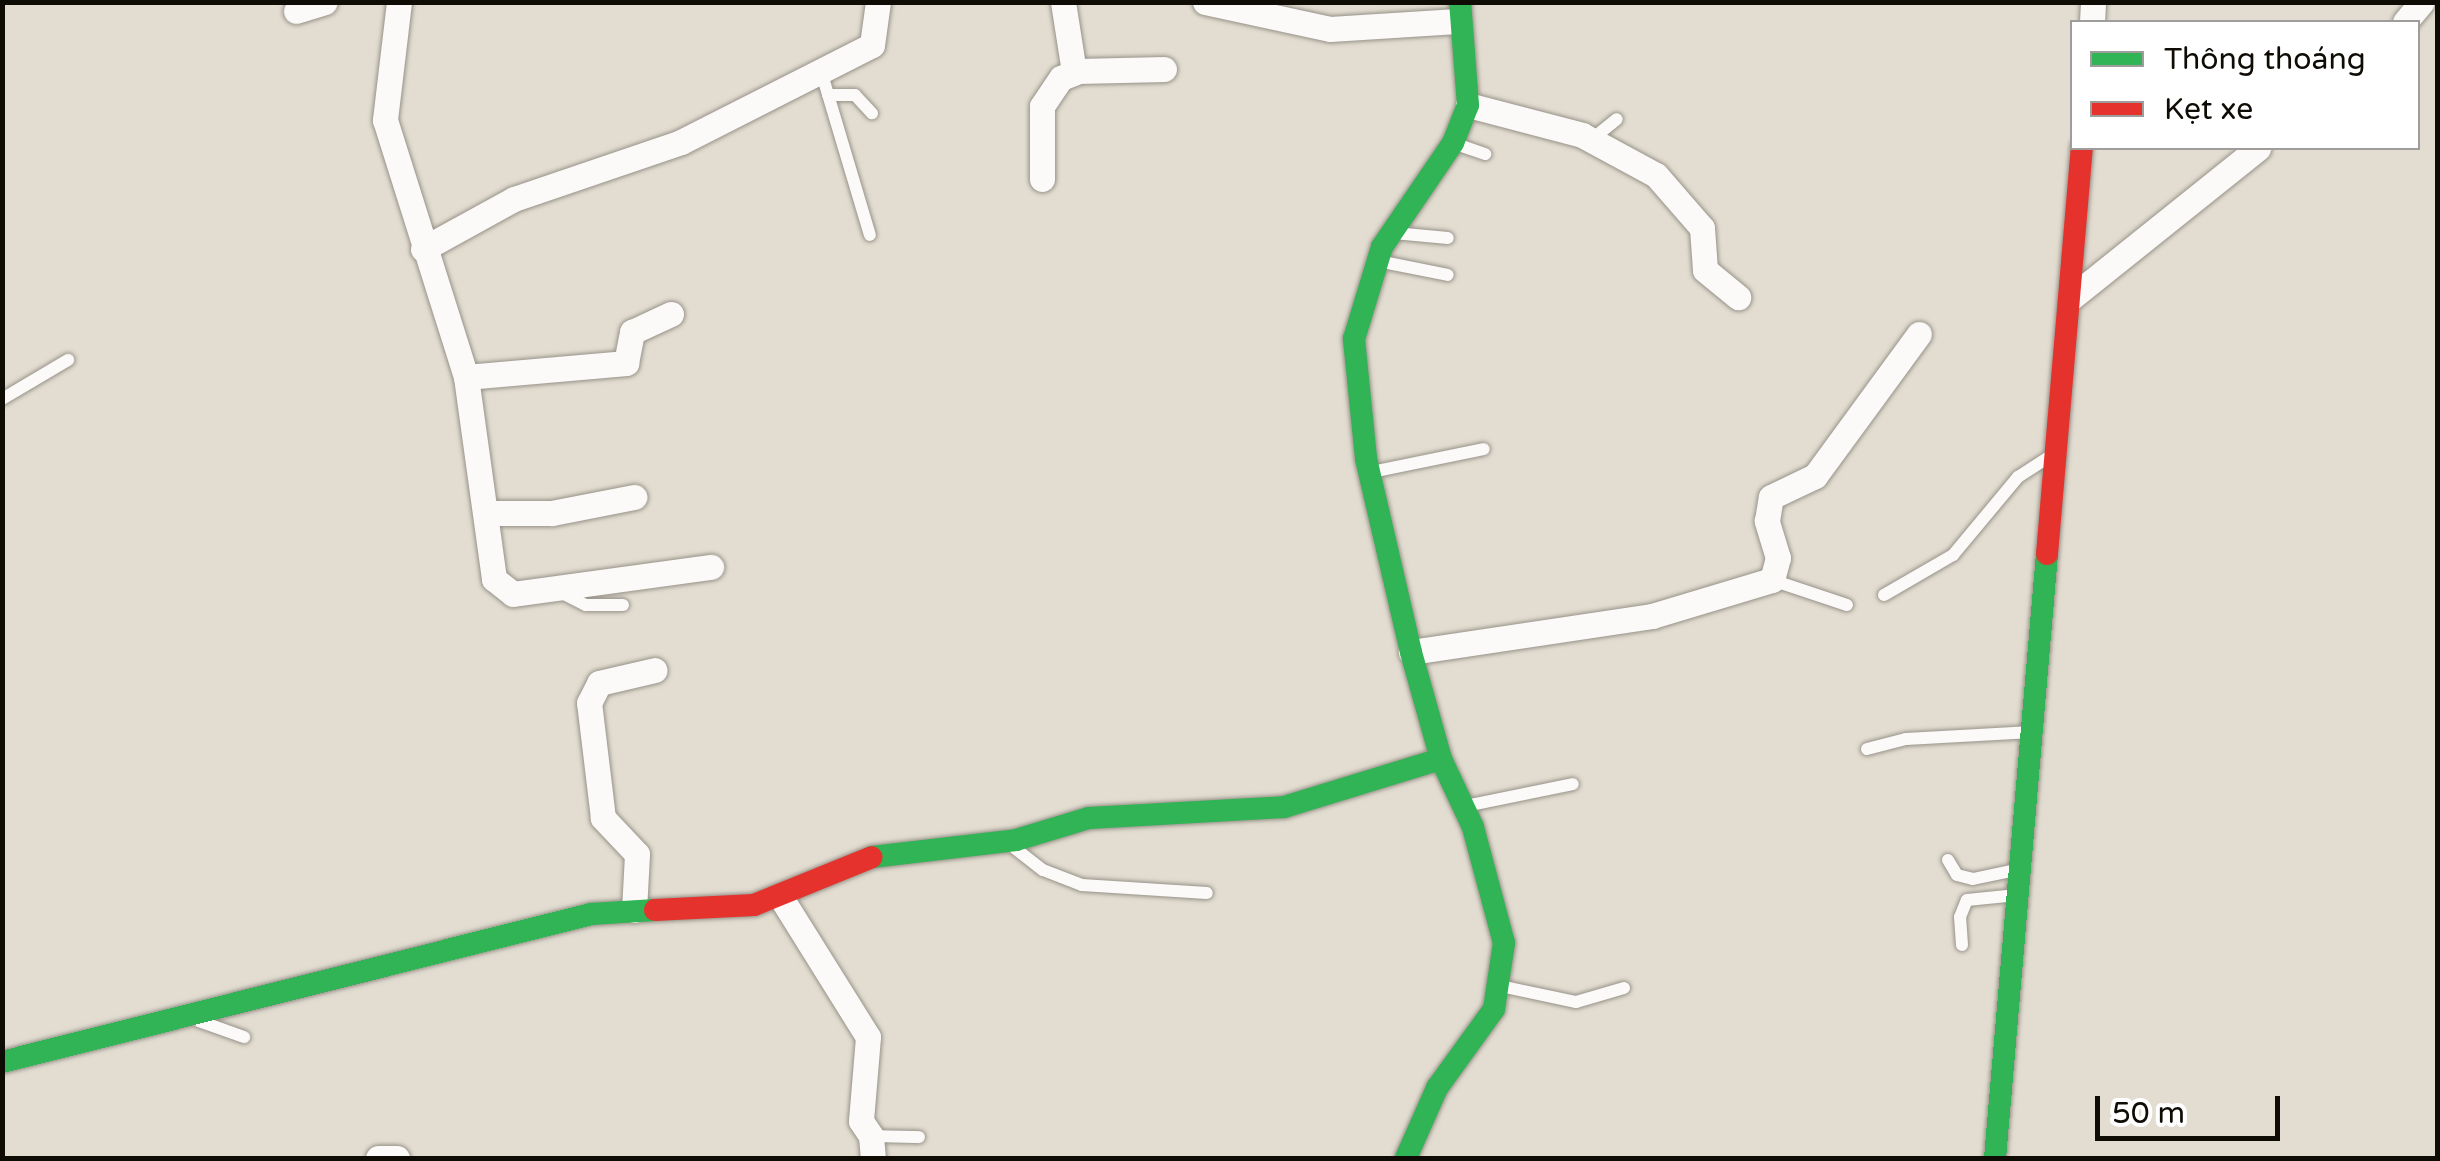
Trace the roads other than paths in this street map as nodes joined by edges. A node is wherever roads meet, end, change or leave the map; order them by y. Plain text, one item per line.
1 (325, 2) edge
2 (399, 2) edge
3 (878, 2) edge
4 (1063, 2) edge
5 (1205, 2) edge
6 (296, 11) dead end
7 (1284, 12) edge
8 (1458, 12) edge
9 (1164, 69) dead end
10 (1074, 72) junction
11 (825, 83) junction
12 (1468, 105) junction
13 (872, 113) dead end
14 (1617, 119) dead end
15 (1591, 140) junction
16 (1453, 143) junction
17 (2082, 150) edge
18 (2255, 150) edge
19 (1484, 154) dead end
20 (1042, 179) dead end
21 (1392, 232) junction
22 (870, 235) dead end
23 (1448, 238) dead end
24 (423, 249) junction
25 (1376, 260) junction
26 (1448, 275) dead end
27 (1738, 297) dead end
28 (2070, 298) junction
29 (671, 314) dead end
30 (1919, 334) dead end
31 (68, 360) dead end
32 (466, 377) junction
33 (2, 399) edge
34 (1484, 450) dead end
35 (2054, 454) junction
36 (1370, 472) junction
37 (634, 497) dead end
38 (487, 513) junction
39 (711, 567) dead end
40 (1772, 580) junction
41 (558, 590) junction
42 (1884, 595) dead end
43 (623, 605) dead end
44 (1847, 605) dead end
45 (1411, 652) junction
46 (655, 670) dead end
47 (2032, 732) junction
48 (1867, 749) dead end
49 (1442, 759) junction
50 (1573, 784) dead end
51 (1466, 806) junction
52 (1006, 840) junction
53 (1948, 860) dead end
54 (2021, 869) junction
55 (1208, 893) dead end
56 (2019, 895) junction
57 (780, 896) junction
58 (634, 910) junction
59 (1962, 945) dead end
60 (1500, 986) junction
61 (1624, 988) dead end
62 (183, 1015) junction
63 (244, 1038) dead end
64 (2, 1062) edge
65 (919, 1137) dead end
66 (872, 1147) edge
67 (378, 1158) edge
68 (398, 1158) edge
69 (1406, 1158) edge
70 (1995, 1158) edge

1 - 6 street
2 - 24 street
3 - 11 street
4 - 10 street
5 - 7 street
7 - 8 street
8 - 12 street
9 - 10 street
10 - 20 street
11 - 13 lane
11 - 22 lane
11 - 24 street
12 - 15 street
12 - 16 street
14 - 15 lane
15 - 27 street
16 - 19 lane
16 - 21 street
17 - 28 street
18 - 28 street
21 - 23 lane
21 - 25 street
24 - 32 street
25 - 26 lane
25 - 36 street
28 - 35 street
29 - 32 street
30 - 40 street
31 - 33 lane
32 - 38 street
34 - 36 lane
35 - 42 lane
35 - 47 street
36 - 45 street
37 - 38 street
38 - 41 street
39 - 41 street
40 - 44 lane
40 - 45 street
41 - 43 lane
45 - 49 street
46 - 58 street
47 - 48 lane
47 - 54 street
49 - 51 street
49 - 52 street
50 - 51 lane
51 - 60 street
52 - 55 lane
52 - 57 street
53 - 54 lane
54 - 56 street
56 - 59 lane
56 - 70 street
57 - 58 street
57 - 66 street
58 - 62 street
60 - 61 lane
60 - 69 street
62 - 63 lane
62 - 64 street
65 - 66 lane
67 - 68 street

